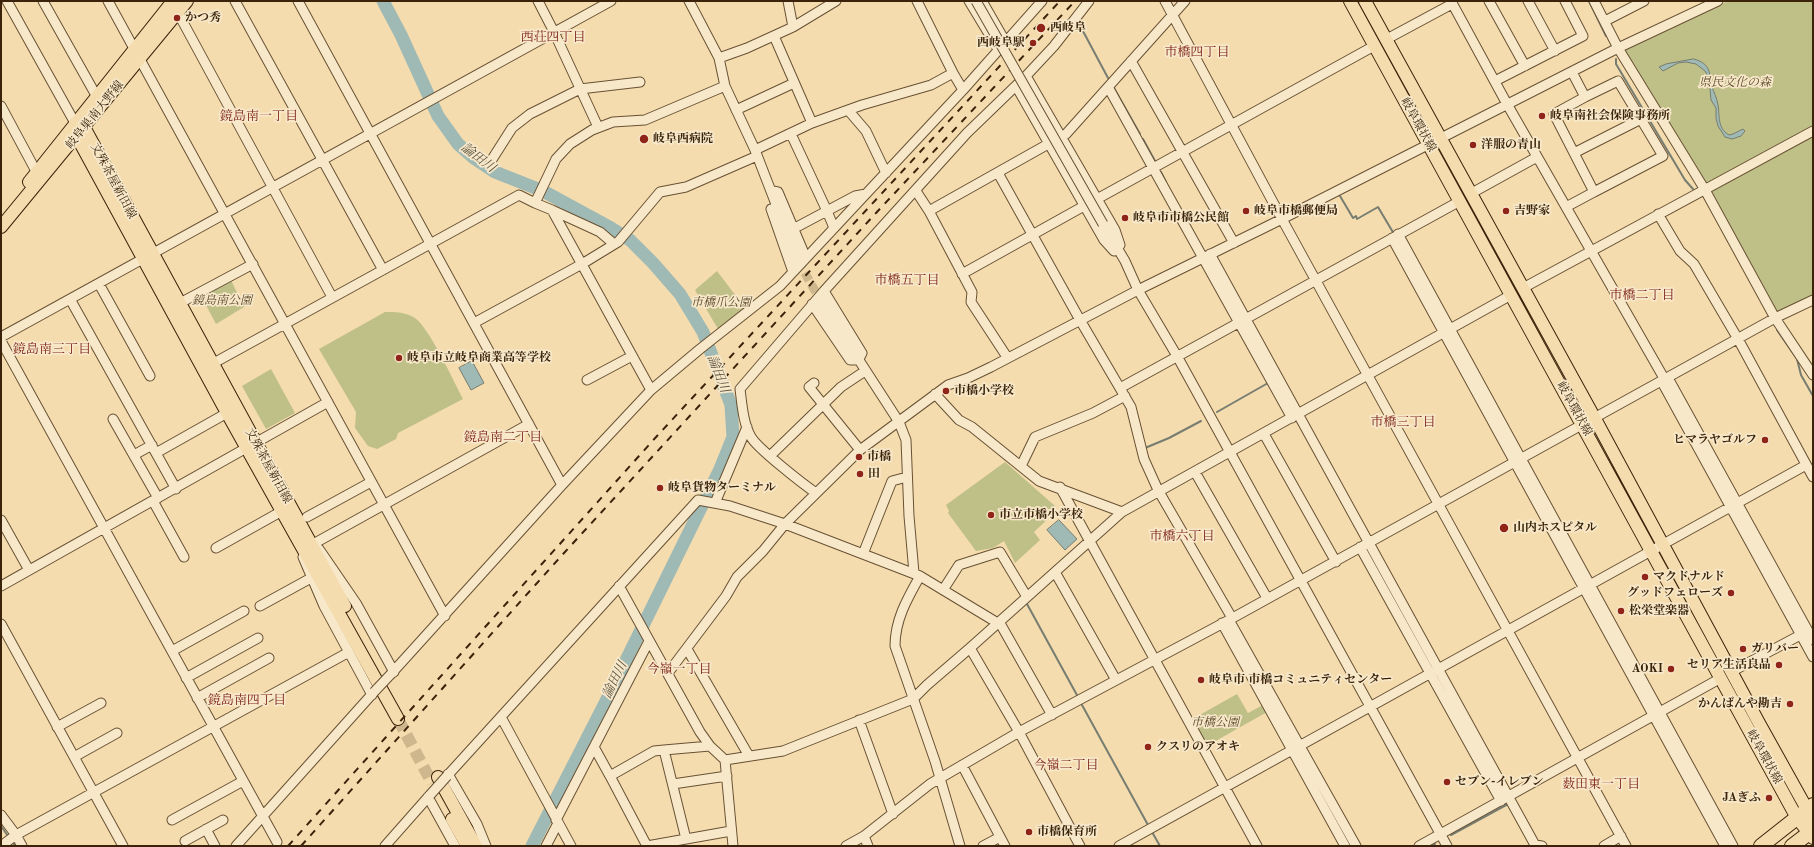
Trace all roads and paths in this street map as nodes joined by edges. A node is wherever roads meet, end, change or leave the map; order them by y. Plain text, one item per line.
1 (6, 1) edge
2 (43, 1) edge
3 (108, 1) edge
4 (187, 1) edge
5 (235, 1) edge
6 (298, 1) edge
7 (538, 1) edge
8 (611, 1) edge
9 (689, 1) edge
10 (788, 1) edge
11 (836, 1) edge
12 (918, 1) edge
13 (969, 1) edge
14 (976, 1) edge
15 (982, 1) edge
16 (1042, 1) edge
17 (1089, 1) edge
18 (1165, 1) edge
19 (1185, 1) edge
20 (1350, 1) edge
21 (1365, 1) edge
22 (1489, 1) edge
23 (1528, 1) edge
24 (1565, 1) edge
25 (1594, 1) edge
26 (1644, 1) edge
27 (1712, 2) edge
28 (1451, 3) edge
29 (172, 5) edge
30 (1172, 16) junction
31 (1605, 21) junction
32 (793, 27) junction
33 (554, 32) junction
34 (774, 36) junction
35 (1005, 41) junction
36 (1379, 43) junction
37 (1618, 48) junction
38 (998, 49) junction
39 (1555, 51) junction
40 (138, 54) junction
41 (719, 58) junction
42 (1131, 61) junction
43 (1525, 66) junction
44 (1572, 72) junction
45 (953, 73) junction
46 (1026, 76) junction
47 (1495, 81) junction
48 (640, 82) dead end
49 (794, 83) junction
50 (725, 86) junction
51 (1016, 86) junction
52 (1108, 87) junction
53 (580, 89) junction
54 (963, 90) junction
55 (97, 97) junction
56 (1585, 98) junction
57 (1508, 104) junction
58 (1, 106) edge
59 (736, 110) junction
60 (848, 110) junction
61 (1641, 119) junction
62 (812, 123) junction
63 (80, 125) junction
64 (1232, 125) junction
65 (598, 127) junction
66 (1813, 131) edge
67 (370, 134) junction
68 (791, 134) junction
69 (1061, 136) junction
70 (77, 137) junction
71 (1439, 139) junction
72 (1049, 144) junction
73 (1428, 145) junction
74 (1184, 152) junction
75 (756, 153) junction
76 (1574, 153) junction
77 (1537, 156) junction
78 (323, 161) junction
79 (491, 161) dead end
80 (1154, 169) junction
81 (37, 173) junction
82 (886, 173) junction
83 (998, 173) junction
84 (273, 188) junction
85 (1704, 190) junction
86 (772, 191) junction
87 (916, 191) junction
88 (1594, 192) junction
89 (866, 194) junction
90 (1470, 194) junction
91 (1097, 199) junction
92 (536, 201) junction
93 (1460, 201) junction
94 (1084, 206) junction
95 (1566, 206) junction
96 (552, 210) junction
97 (827, 211) junction
98 (929, 211) junction
99 (226, 214) junction
100 (1658, 214) junction
101 (1, 216) edge
102 (1282, 219) junction
103 (1, 227) edge
104 (834, 228) junction
105 (793, 229) junction
106 (1032, 235) junction
107 (1395, 236) junction
108 (430, 243) junction
109 (616, 243) junction
110 (1234, 243) junction
111 (1591, 251) junction
112 (1207, 256) junction
113 (148, 257) junction
114 (802, 260) junction
115 (1125, 262) junction
116 (253, 264) junction
117 (582, 264) junction
118 (383, 270) junction
119 (793, 272) junction
120 (962, 274) junction
121 (1315, 280) junction
122 (99, 284) junction
123 (1523, 288) junction
124 (1138, 290) junction
125 (824, 291) junction
126 (1512, 295) junction
127 (332, 297) junction
128 (70, 299) junction
129 (1813, 300) edge
130 (180, 303) junction
131 (817, 304) junction
132 (1775, 318) junction
133 (1080, 320) junction
134 (1242, 320) junction
135 (474, 323) junction
136 (284, 324) junction
137 (1448, 331) junction
138 (1, 337) edge
139 (1738, 339) junction
140 (1, 342) edge
141 (632, 356) junction
142 (1177, 356) junction
143 (1007, 357) junction
144 (859, 360) junction
145 (212, 364) junction
146 (865, 370) junction
147 (1813, 375) edge
148 (150, 376) dead end
149 (1368, 376) junction
150 (587, 380) dead end
151 (1665, 380) junction
152 (814, 383) dead end
153 (651, 390) junction
154 (1122, 392) junction
155 (936, 394) junction
156 (328, 402) junction
157 (823, 404) junction
158 (228, 413) junction
159 (1295, 417) junction
160 (1594, 417) junction
161 (113, 419) dead end
162 (899, 422) junction
163 (1582, 423) junction
164 (529, 424) junction
165 (747, 428) junction
166 (1264, 434) junction
167 (252, 446) junction
168 (154, 449) junction
169 (860, 450) junction
170 (1230, 453) junction
171 (134, 455) junction
172 (770, 456) junction
173 (1518, 460) junction
174 (1806, 465) junction
175 (1021, 466) junction
176 (1195, 472) junction
177 (907, 477) junction
178 (1813, 477) edge
179 (371, 482) junction
180 (562, 484) junction
181 (1060, 487) junction
182 (176, 489) junction
183 (1158, 490) junction
184 (816, 493) junction
185 (155, 500) junction
186 (715, 503) junction
187 (383, 505) junction
188 (1438, 505) junction
189 (1734, 505) junction
190 (282, 511) junction
191 (1122, 512) junction
192 (307, 517) dead end
193 (1, 520) edge
194 (785, 524) junction
195 (104, 528) junction
196 (1089, 542) junction
197 (309, 543) junction
198 (1364, 545) junction
199 (1662, 545) junction
200 (216, 548) dead end
201 (1651, 551) junction
202 (863, 554) junction
203 (184, 557) dead end
204 (1336, 562) junction
205 (29, 570) junction
206 (1055, 572) junction
207 (917, 575) junction
208 (311, 578) junction
209 (1300, 581) junction
210 (1, 586) edge
211 (619, 586) junction
212 (1586, 587) junction
213 (943, 590) junction
214 (1027, 597) junction
215 (1267, 598) junction
216 (260, 606) dead end
217 (244, 611) dead end
218 (445, 616) junction
219 (1227, 621) junction
220 (998, 623) junction
221 (1, 624) edge
222 (1507, 631) junction
223 (1807, 632) edge
224 (258, 638) dead end
225 (648, 639) junction
226 (1813, 640) edge
227 (970, 648) junction
228 (687, 649) junction
229 (172, 651) junction
230 (349, 652) junction
231 (1813, 657) edge
232 (270, 658) dead end
233 (1155, 659) junction
234 (1434, 671) junction
235 (393, 673) junction
236 (668, 673) junction
237 (1726, 675) junction
238 (186, 678) junction
239 (1116, 680) junction
240 (373, 694) junction
241 (197, 698) junction
242 (913, 699) junction
243 (101, 703) dead end
244 (1369, 707) junction
245 (1052, 715) junction
246 (1656, 715) junction
247 (401, 716) tunnel mouth
248 (501, 717) junction
249 (859, 720) junction
250 (57, 727) junction
251 (213, 727) junction
252 (1019, 732) junction
253 (117, 733) dead end
254 (710, 746) junction
255 (594, 747) junction
256 (1296, 748) junction
257 (664, 750) junction
258 (749, 756) junction
259 (74, 757) junction
260 (1578, 758) junction
261 (725, 760) junction
262 (962, 765) junction
263 (610, 776) junction
264 (726, 776) junction
265 (940, 778) junction
266 (243, 781) junction
267 (437, 784) junction
268 (672, 784) junction
269 (1225, 787) junction
270 (94, 793) junction
271 (1505, 799) junction
272 (893, 814) junction
273 (1, 815) edge
274 (262, 816) junction
275 (172, 820) dead end
276 (223, 820) dead end
277 (557, 821) junction
278 (1809, 822) edge
279 (206, 829) junction
280 (732, 831) junction
281 (1441, 834) junction
282 (864, 836) junction
283 (1621, 836) junction
284 (13, 837) junction
285 (1000, 837) junction
286 (686, 839) junction
287 (185, 841) dead end
288 (277, 842) dead end
289 (1, 846) edge
290 (22, 846) edge
291 (123, 846) edge
292 (215, 846) edge
293 (236, 846) edge
294 (385, 846) edge
295 (455, 846) edge
296 (467, 846) edge
297 (476, 846) edge
298 (486, 846) edge
299 (546, 846) edge
300 (571, 846) edge
301 (647, 846) edge
302 (733, 846) edge
303 (846, 846) edge
304 (868, 846) edge
305 (960, 846) edge
306 (983, 846) edge
307 (1005, 846) edge
308 (1080, 846) edge
309 (1118, 846) edge
310 (1257, 846) edge
311 (1345, 846) edge
312 (1356, 846) edge
313 (1419, 846) edge
314 (1447, 846) edge
315 (1542, 846) edge
316 (1604, 846) edge
317 (1626, 846) edge
318 (1725, 846) edge
319 (1733, 846) edge
320 (1761, 846) edge
321 (1792, 846) edge

1 - 63 street
2 - 55 street
3 - 40 street
4 - 29 main road, 岐阜巣南大野線
5 - 78 street
6 - 67 street
7 - 33 street
8 - 33 street
9 - 41 street
10 - 32 street
11 - 32 street
12 - 45 street
13 - 38 street
14 - 115 street, bridge
15 - 35 street
16 - 35 street
17 - 46 street
18 - 30 street
19 - 30 street
20 - 36 main road, 岐阜環状線
21 - 36 main road, 岐阜環状線
22 - 43 street
23 - 39 street
24 - 39 street
25 - 31 street
26 - 31 street
27 - 37 street
28 - 36 street
28 - 47 street
29 - 40 main road, 岐阜巣南大野線
29 - 84 street
30 - 42 street
30 - 64 street
31 - 37 street
32 - 34 street
33 - 53 street
33 - 67 street
34 - 41 street
34 - 49 street
35 - 38 street
36 - 64 street
36 - 71 main road, 岐阜環状線
36 - 73 main road, 岐阜環状線
37 - 44 street
37 - 85 street
38 - 54 street
39 - 43 street
40 - 55 main road, 岐阜巣南大野線
40 - 63 main road, 岐阜巣南大野線
40 - 99 street
41 - 50 street
42 - 52 street
42 - 74 street
43 - 47 street
44 - 56 street
44 - 57 street
45 - 54 street
45 - 60 street
46 - 51 street
46 - 69 street
47 - 57 street
48 - 53 street
49 - 59 street
49 - 62 street
50 - 59 street
50 - 65 street
51 - 72 street
51 - 87 street
52 - 69 street
52 - 80 street
53 - 65 street
53 - 79 street
54 - 82 street
55 - 63 main road, 岐阜巣南大野線
56 - 61 street
56 - 76 street
57 - 71 street
57 - 77 street
58 - 81 street
59 - 75 street
60 - 62 street
60 - 82 street
61 - 76 street
61 - 88 street
62 - 68 street
63 - 70 main road, 文殊茶屋新田線
63 - 81 main road, 岐阜巣南大野線
63 - 113 main road, 文殊茶屋新田線
64 - 74 street
64 - 102 street
65 - 92 street
66 - 85 street
67 - 78 street
67 - 108 street
68 - 75 street
68 - 97 street
69 - 72 street
69 - 91 street
70 - 103 main road, 岐阜巣南大野線
70 - 113 main road, 文殊茶屋新田線
71 - 73 street
71 - 90 main road, 岐阜環状線
72 - 83 street
72 - 94 street
73 - 93 main road, 岐阜環状線
73 - 102 street
74 - 80 street
74 - 110 street
75 - 86 street
75 - 109 street
76 - 88 street
77 - 90 street
77 - 95 street
78 - 84 street
78 - 118 street
80 - 91 street
80 - 112 street
81 - 101 main road, 岐阜巣南大野線
82 - 89 street
83 - 98 street
83 - 106 street
84 - 99 street
84 - 127 street
85 - 100 street
85 - 132 street
86 - 105 street
86 - 114 street
86 - 119 street
87 - 98 street
87 - 125 street
88 - 95 street
89 - 97 street
89 - 104 street
90 - 123 main road, 岐阜環状線
91 - 115 street
92 - 96 street
92 - 108 street
93 - 107 street
93 - 126 main road, 岐阜環状線
94 - 106 street
94 - 115 street
95 - 111 street
96 - 109 street
96 - 117 street
97 - 104 street
97 - 105 street
98 - 120 street
99 - 113 street
99 - 116 street
100 - 111 street
100 - 139 street
102 - 110 street
102 - 121 street
104 - 114 street
105 - 114 street
106 - 120 street
106 - 133 street
107 - 121 street
107 - 137 street
108 - 118 street
108 - 135 street
109 - 117 street
110 - 112 street
111 - 123 street
111 - 151 street
112 - 124 street
112 - 134 street
113 - 122 street
113 - 130 main road, 文殊茶屋新田線
113 - 158 main road, 文殊茶屋新田線
114 - 119 street
115 - 124 street
116 - 130 street
116 - 136 street
117 - 135 street
117 - 141 street
118 - 127 street
119 - 153 street
120 - 143 street
121 - 134 street
121 - 149 street
122 - 128 street
122 - 148 street
123 - 160 main road, 岐阜環状線
124 - 133 street
124 - 142 street
125 - 131 street
125 - 144 street
126 - 137 street
126 - 163 main road, 岐阜環状線
127 - 136 street
128 - 138 street
128 - 168 street
129 - 132 street
130 - 145 main road, 文殊茶屋新田線
131 - 144 street
131 - 165 street
132 - 139 street
132 - 147 street
133 - 143 street
133 - 154 street
134 - 142 street
134 - 159 street
135 - 164 street
136 - 145 street
136 - 156 street
137 - 149 street
137 - 173 street
139 - 151 street
139 - 174 street
140 - 195 street
141 - 150 street
141 - 153 street
142 - 154 street
142 - 170 street
143 - 155 street
144 - 146 street
145 - 167 main road, 文殊茶屋新田線
146 - 157 street
146 - 162 street
149 - 159 street
149 - 188 street
151 - 160 street
151 - 189 street
152 - 157 street
153 - 180 street
154 - 175 street
154 - 183 street
155 - 162 street
155 - 175 street
156 - 167 street
156 - 179 street
157 - 169 street
157 - 172 street
158 - 167 main road, 文殊茶屋新田線
158 - 168 street
159 - 166 street
159 - 198 street
160 - 163 street
160 - 199 main road, 岐阜環状線
161 - 171 street
162 - 169 street
162 - 177 street
163 - 173 street
163 - 201 main road, 岐阜環状線
164 - 180 street
164 - 187 street
165 - 172 street
165 - 186 street
166 - 170 street
166 - 204 street
167 - 182 street
167 - 190 main road, 文殊茶屋新田線
167 - 197 main road, 文殊茶屋新田線
168 - 171 street
168 - 182 street
169 - 184 street
170 - 176 street
170 - 209 street
171 - 185 street
172 - 184 street
173 - 188 street
173 - 212 street
174 - 178 street
174 - 189 street
175 - 181 street
176 - 183 street
176 - 215 street
177 - 202 street
177 - 207 street
179 - 187 street
179 - 192 street
180 - 218 street
181 - 191 street
181 - 196 street
182 - 185 street
183 - 191 street
183 - 219 street
184 - 194 street
185 - 195 street
185 - 203 street
186 - 194 street
186 - 211 street
187 - 197 street
187 - 218 street
188 - 198 street
188 - 222 street
189 - 199 street
189 - 223 street
190 - 197 main road, 文殊茶屋新田線
190 - 200 street
191 - 196 street
193 - 205 street
194 - 202 street
194 - 228 street
195 - 205 street
195 - 229 street
196 - 206 street
196 - 233 street
197 - 208 street
197 - 235 street
197 - 247 main road, 文殊茶屋新田線
198 - 204 street
198 - 234 street
199 - 201 street
199 - 237 main road, 岐阜環状線
201 - 212 street
201 - 237 main road, 岐阜環状線
202 - 207 street
204 - 209 street
205 - 210 street
206 - 214 street
206 - 239 street
207 - 213 street
207 - 242 street
208 - 216 street
208 - 230 street
209 - 215 street
209 - 244 street
211 - 225 street
211 - 248 street
212 - 222 street
212 - 246 street
213 - 214 street
213 - 220 street
214 - 220 street
215 - 219 street
217 - 229 street
218 - 235 street
219 - 233 street
219 - 256 street
220 - 227 street
220 - 245 street
221 - 250 street
222 - 234 street
222 - 260 street
223 - 226 street
223 - 231 street
223 - 237 street
224 - 238 street
225 - 236 street
225 - 255 street
227 - 242 street
227 - 252 street
228 - 236 street
228 - 258 street
229 - 238 street
230 - 240 street
230 - 251 street
232 - 241 street
233 - 239 street
233 - 269 street
234 - 244 street
234 - 271 street
235 - 240 street, bridge
236 - 254 street
237 - 246 street
237 - 278 main road, 岐阜環状線
238 - 241 street
239 - 245 street
240 - 274 street
241 - 251 street
242 - 249 street
242 - 265 street
243 - 250 street
244 - 256 street
244 - 281 street
245 - 252 street
246 - 260 street
246 - 318 street
246 - 319 street
248 - 267 street
248 - 277 street
249 - 258 street
249 - 272 street
250 - 259 street
251 - 266 street
251 - 270 street
252 - 262 street
252 - 308 street
253 - 259 street
254 - 257 street
254 - 261 street
255 - 263 street
255 - 277 street
256 - 269 street
256 - 311 street
256 - 312 street
257 - 263 street
257 - 268 street
258 - 261 street
259 - 270 street
260 - 271 street
260 - 283 street
261 - 264 street
262 - 265 street
262 - 285 street
263 - 301 street
264 - 268 street
264 - 280 street
265 - 272 street
265 - 305 street
266 - 274 street
266 - 275 street
267 - 294 street
267 - 295 street
267 - 296 main road
267 - 297 main road
267 - 298 street
268 - 286 street
269 - 309 street
269 - 310 street
270 - 284 street
270 - 291 street
271 - 281 street
271 - 315 street
272 - 282 street
273 - 284 street
274 - 288 street
274 - 293 street
276 - 279 street
277 - 299 street
277 - 300 street
278 - 320 highway
278 - 321 highway
279 - 287 street
279 - 292 street
280 - 286 street
280 - 302 street
281 - 313 street
281 - 314 street
282 - 303 street
282 - 304 street
283 - 316 street
283 - 317 street
284 - 289 street
284 - 290 street
285 - 306 street
285 - 307 street
286 - 301 street

